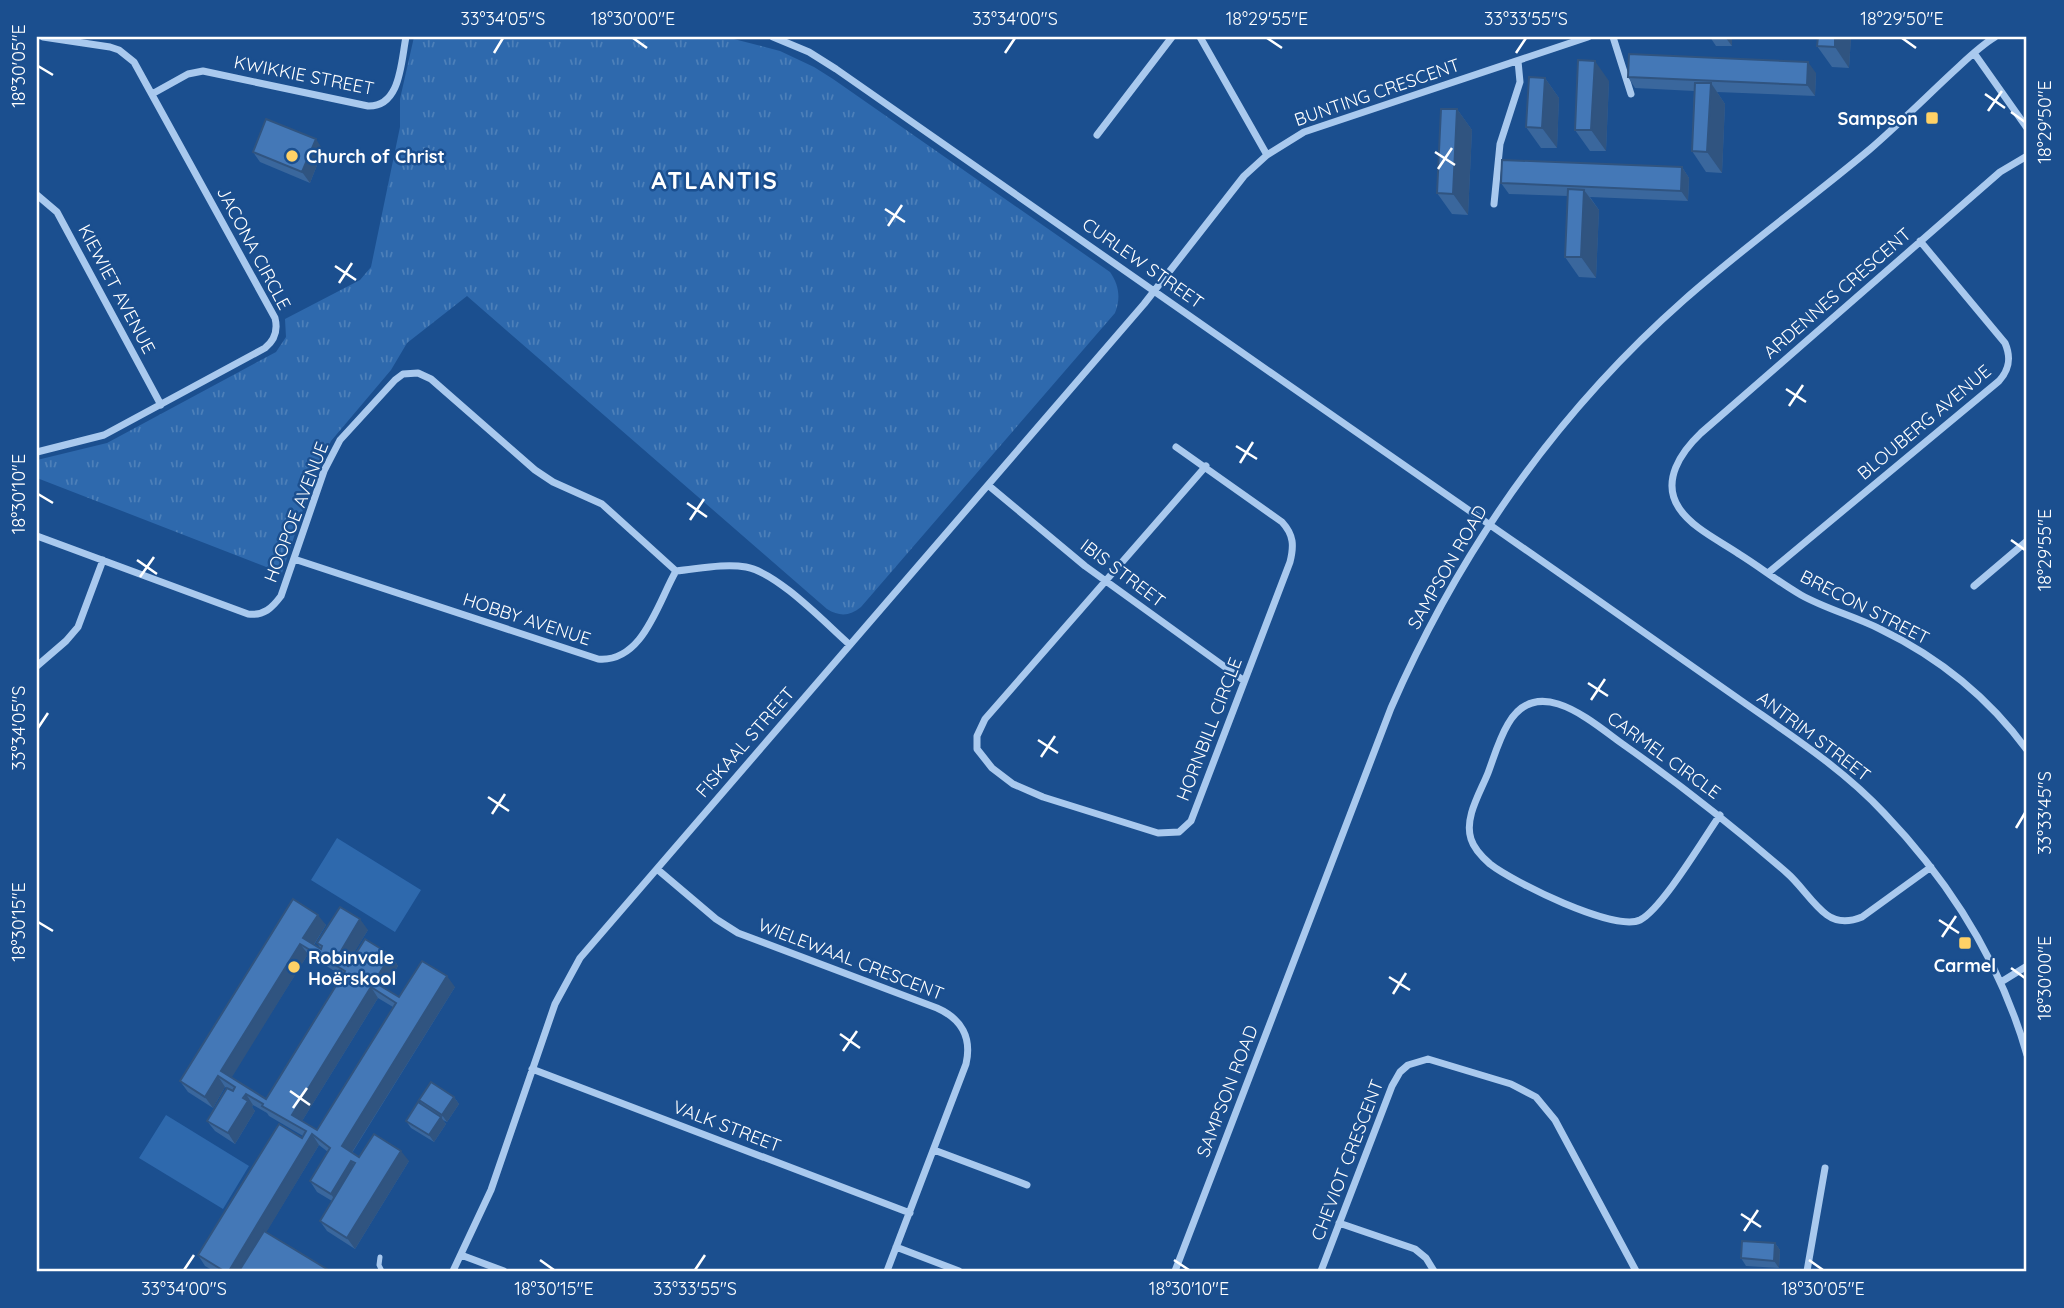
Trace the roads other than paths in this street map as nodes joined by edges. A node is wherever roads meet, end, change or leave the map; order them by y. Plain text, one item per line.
1 (43, 37) edge
2 (406, 37) edge
3 (773, 37) edge
4 (1172, 37) edge
5 (1200, 37) edge
6 (1588, 37) edge
7 (1613, 37) edge
8 (1991, 38) edge
9 (1974, 53) junction
10 (1518, 61) junction
11 (152, 94) junction
12 (1631, 94) dead end
13 (2027, 128) edge
14 (1097, 135) dead end
15 (1267, 155) junction
16 (2027, 156) edge
17 (37, 195) edge
18 (1494, 204) dead end
19 (1920, 241) junction
20 (1155, 291) junction
21 (161, 405) junction
22 (1176, 447) dead end
23 (37, 452) edge
24 (1677, 465) joint
25 (1206, 466) junction
26 (988, 485) junction
27 (1489, 524) junction
28 (37, 536) edge
29 (2027, 541) edge
30 (295, 559) junction
31 (103, 560) junction
32 (676, 571) junction
33 (1768, 573) junction
34 (1106, 582) junction
35 (1974, 586) dead end
36 (850, 645) junction
37 (37, 666) edge
38 (1243, 680) junction
39 (2027, 750) edge
40 (1720, 815) junction
41 (1931, 867) junction
42 (657, 869) junction
43 (2027, 966) edge
44 (2001, 982) junction
45 (2027, 1055) edge
46 (532, 1069) junction
47 (934, 1150) junction
48 (1825, 1168) dead end
49 (1027, 1185) dead end
50 (910, 1213) junction
51 (1339, 1223) junction
52 (896, 1247) junction
53 (461, 1255) junction
54 (380, 1257) dead end
55 (382, 1271) edge
56 (453, 1271) edge
57 (503, 1271) edge
58 (887, 1271) edge
59 (959, 1271) edge
60 (1175, 1271) edge
61 (1321, 1271) edge
62 (1434, 1271) edge
63 (1636, 1271) edge
64 (1807, 1271) edge

1 - 11 street, JACONA CIRCLE
2 - 11 street, KWIKKIE STREET
3 - 20 street, CURLEW STREET
4 - 14 street
5 - 15 street
6 - 10 street, BUNTING CRESCENT
7 - 12 street
8 - 9 street, SAMPSON ROAD
9 - 13 street
9 - 27 street, SAMPSON ROAD
10 - 15 street, BUNTING CRESCENT
10 - 18 street
11 - 21 street, JACONA CIRCLE
15 - 20 street, BUNTING CRESCENT
16 - 19 street, ARDENNES CRESCENT
17 - 21 street, KIEWIET AVENUE
19 - 24 street, ARDENNES CRESCENT
19 - 33 street, BLOUBERG AVENUE
20 - 26 street, FISKAAL STREET
20 - 27 street, CURLEW STREET
21 - 23 street, JACONA CIRCLE
22 - 25 street, HORNBILL CIRCLE
24 - 33 street, BRECON STREET
25 - 34 street, HORNBILL CIRCLE
25 - 38 street, HORNBILL CIRCLE
26 - 34 street, IBIS STREET
26 - 36 street, FISKAAL STREET
27 - 41 street, ANTRIM STREET
27 - 60 street, SAMPSON ROAD
28 - 31 street, HOOPOE AVENUE
29 - 35 street
30 - 31 street, HOOPOE AVENUE
30 - 32 street, HOBBY AVENUE
30 - 32 street, HOOPOE AVENUE
31 - 37 street
32 - 36 street
33 - 39 street, BRECON STREET
34 - 38 street, IBIS STREET
34 - 38 street, HORNBILL CIRCLE
36 - 42 street, FISKAAL STREET
40 - 40 street, CARMEL CIRCLE
40 - 41 street, CARMEL CIRCLE
41 - 44 street, ANTRIM STREET
42 - 46 street, FISKAAL STREET
42 - 47 street, WIELEWAAL CRESCENT
43 - 44 street
44 - 45 street, ANTRIM STREET
46 - 50 street, VALK STREET
46 - 53 street, FISKAAL STREET
47 - 49 street
47 - 50 street, WIELEWAAL CRESCENT
48 - 64 street
50 - 52 street, WIELEWAAL CRESCENT
51 - 61 street, CHEVIOT CRESCENT
51 - 62 street
51 - 63 street, CHEVIOT CRESCENT
52 - 58 street, WIELEWAAL CRESCENT
52 - 59 street
53 - 56 street, FISKAAL STREET
53 - 57 street
54 - 55 lane

